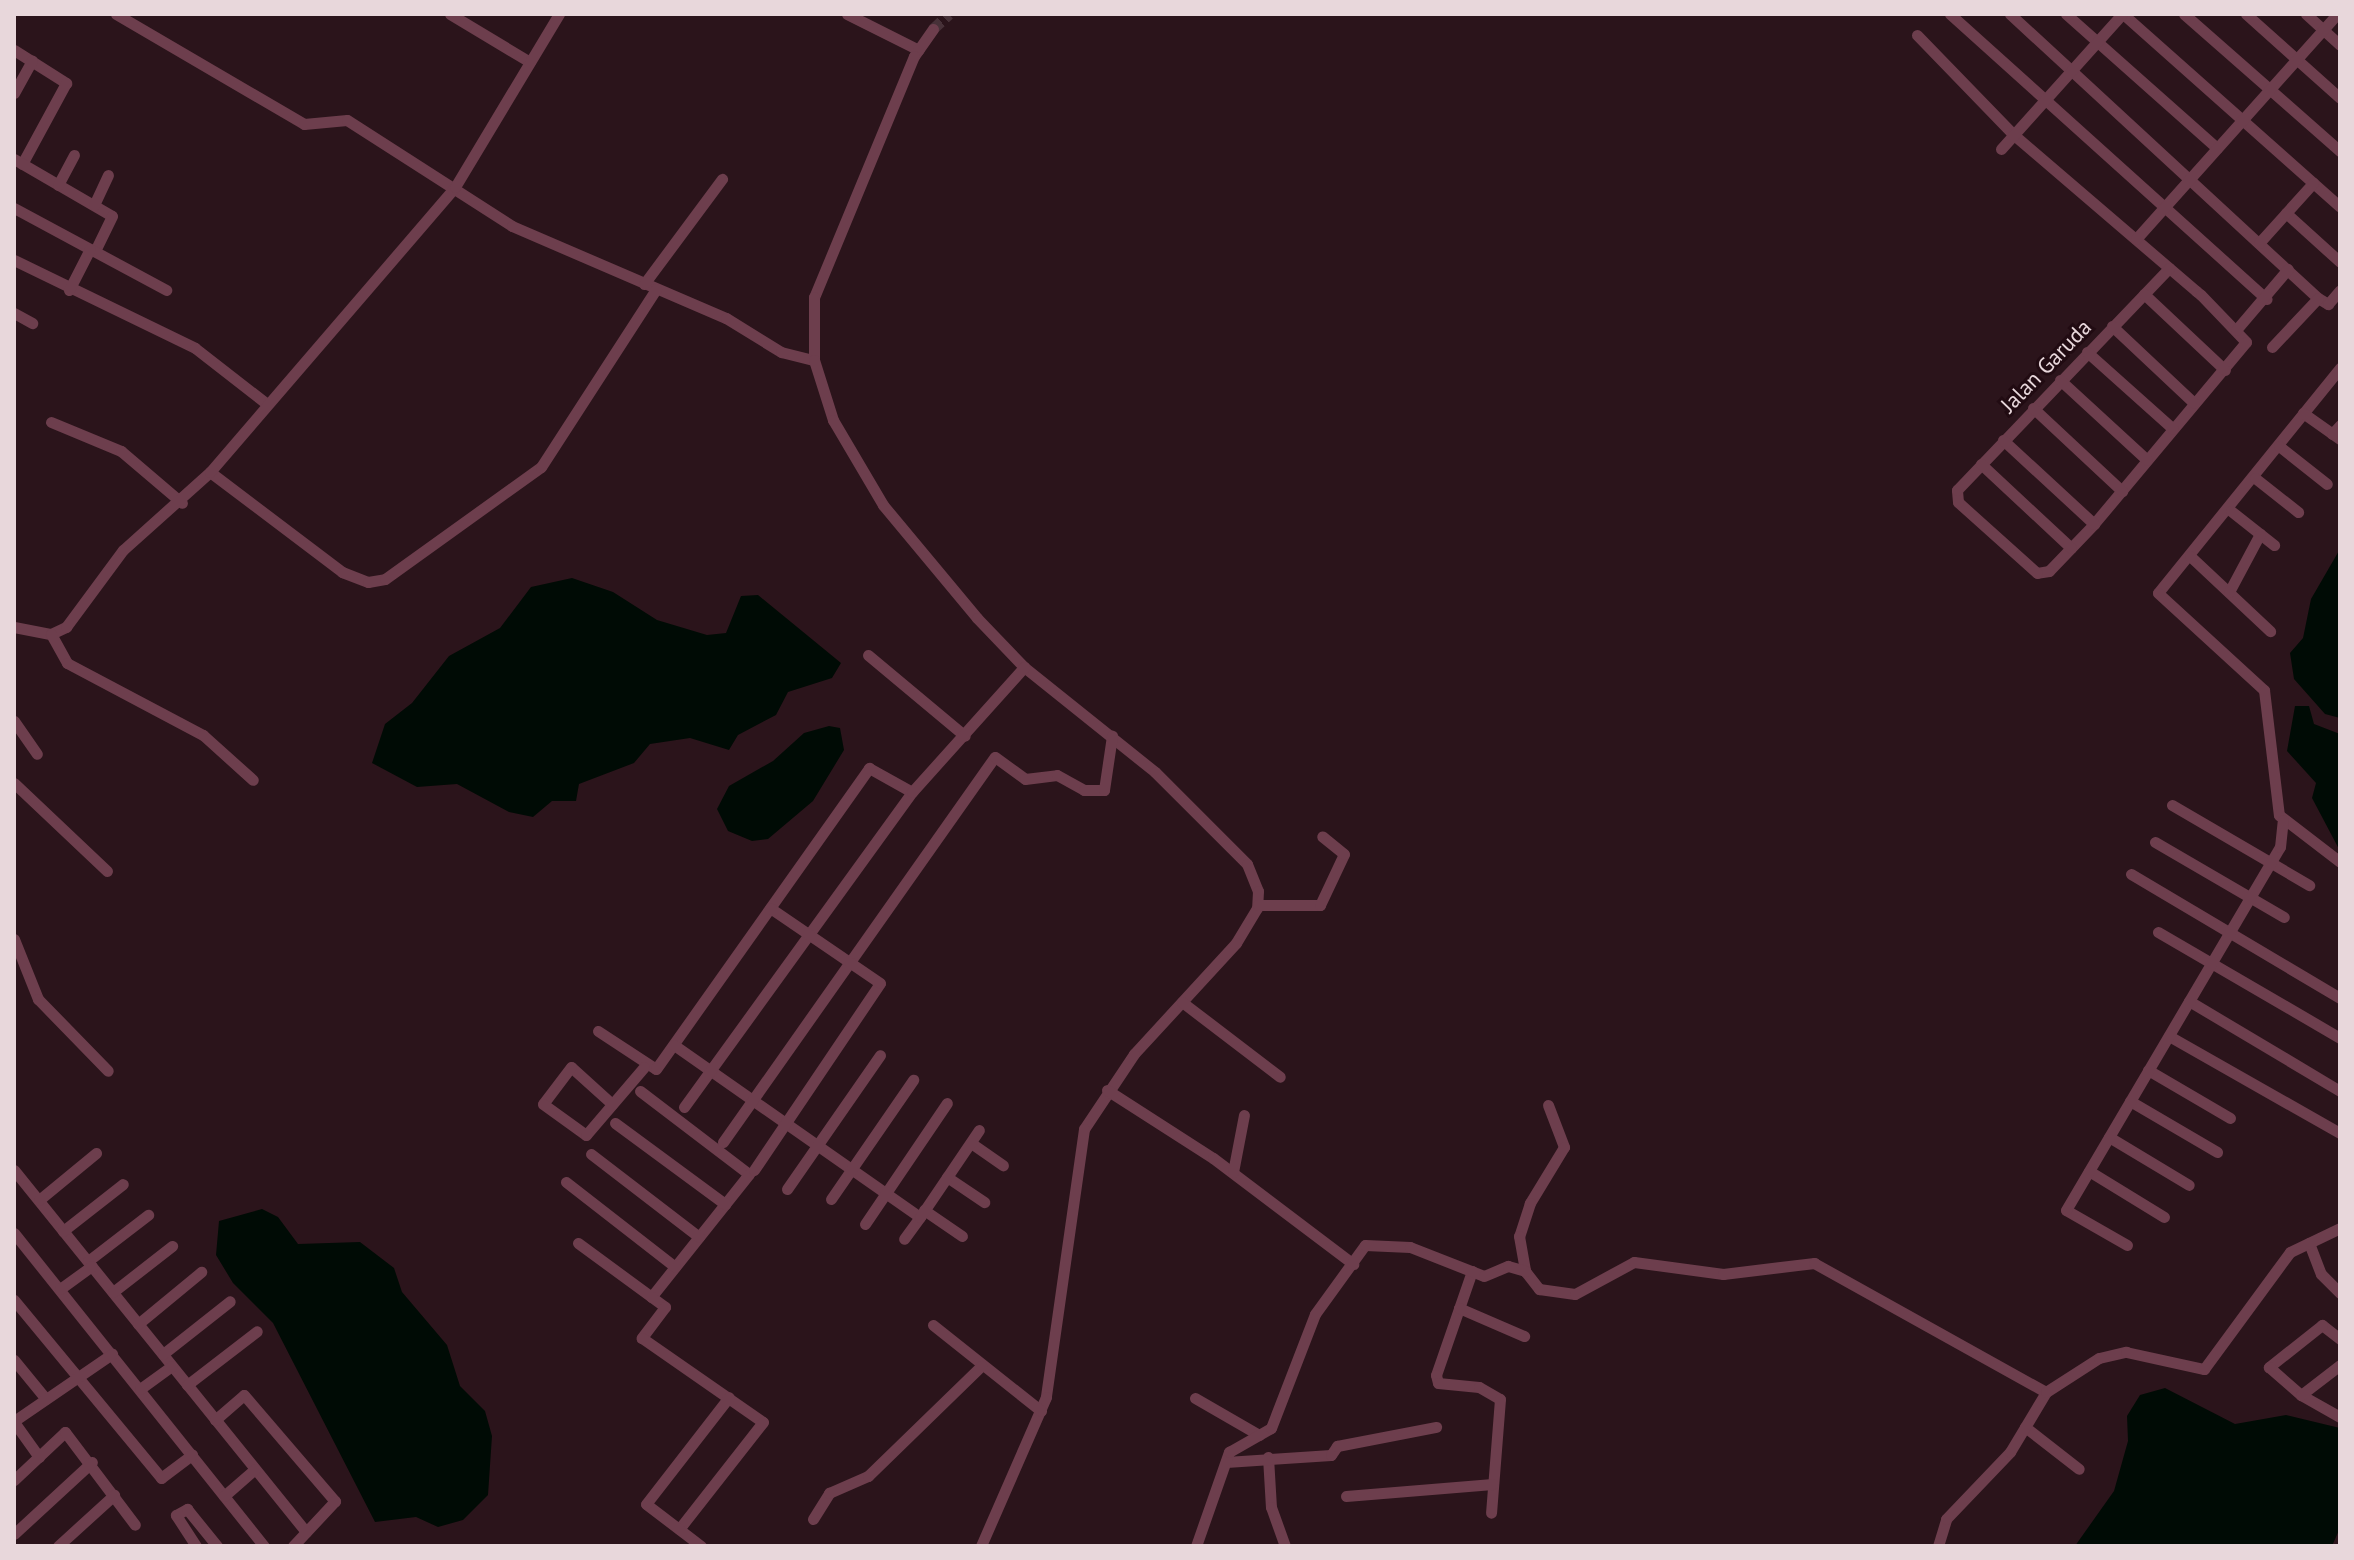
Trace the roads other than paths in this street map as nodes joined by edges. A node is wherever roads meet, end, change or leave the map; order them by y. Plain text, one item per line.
1 (116, 14) edge
2 (450, 14) edge
3 (559, 14) edge
4 (847, 14) edge
5 (1950, 14) edge
6 (2010, 14) edge
7 (2066, 14) edge
8 (2122, 14) edge
9 (2184, 14) edge
10 (2246, 14) edge
11 (2306, 14) edge
12 (2337, 14) edge
13 (933, 29) tunnel mouth
14 (2323, 30) junction
15 (1917, 35) dead end
16 (2096, 42) junction
17 (2340, 45) edge
18 (14, 50) edge
19 (919, 50) junction
20 (2297, 59) junction
21 (32, 61) junction
22 (530, 62) junction
23 (2071, 72) junction
24 (2271, 88) junction
25 (14, 93) edge
26 (2340, 98) edge
27 (2046, 103) junction
28 (2244, 118) junction
29 (2014, 135) junction
30 (2217, 148) junction
31 (2001, 149) dead end
32 (2340, 151) edge
33 (74, 155) dead end
34 (18, 162) edge
35 (108, 175) dead end
36 (2190, 178) junction
37 (722, 179) dead end
38 (2313, 183) junction
39 (58, 185) junction
40 (455, 187) junction
41 (94, 205) junction
42 (2164, 207) junction
43 (2340, 207) edge
44 (14, 208) edge
45 (2286, 213) junction
46 (2136, 239) junction
47 (2259, 243) junction
48 (92, 250) junction
49 (14, 260) edge
50 (2340, 262) edge
51 (2169, 268) junction
52 (2288, 269) junction
53 (650, 287) junction
54 (69, 290) junction
55 (166, 290) dead end
56 (2340, 290) edge
57 (2144, 294) junction
58 (2318, 298) junction
59 (2266, 299) junction
60 (14, 313) edge
61 (32, 323) dead end
62 (2112, 326) junction
63 (2236, 330) junction
64 (2272, 347) dead end
65 (2087, 352) junction
66 (814, 360) junction
67 (2340, 368) edge
68 (2225, 370) junction
69 (2060, 380) junction
70 (2194, 403) junction
71 (267, 404) junction
72 (2033, 408) junction
73 (2303, 413) junction
74 (51, 422) dead end
75 (2173, 429) junction
76 (2337, 433) edge
77 (2003, 440) junction
78 (2279, 446) junction
79 (2147, 460) junction
80 (1981, 464) junction
81 (210, 472) junction
82 (2255, 478) junction
83 (2327, 484) dead end
84 (2122, 491) junction
85 (182, 503) junction
86 (2231, 511) junction
87 (2298, 512) dead end
88 (2094, 524) junction
89 (2260, 534) junction
90 (2274, 545) dead end
91 (2071, 548) junction
92 (2190, 556) junction
93 (2229, 592) junction
94 (14, 627) edge
95 (2270, 631) dead end
96 (51, 634) junction
97 (868, 655) dead end
98 (1024, 667) junction
99 (14, 721) edge
100 (965, 736) junction
101 (1112, 736) junction
102 (37, 754) dead end
103 (253, 780) dead end
104 (14, 783) edge
105 (912, 792) junction
106 (2172, 805) dead end
107 (2286, 824) junction
108 (1322, 836) dead end
109 (2155, 842) dead end
110 (2340, 862) edge
111 (2270, 864) junction
112 (107, 871) dead end
113 (2131, 874) dead end
114 (2309, 885) dead end
115 (2250, 897) junction
116 (1258, 905) junction
117 (770, 908) junction
118 (2284, 917) dead end
119 (2158, 932) dead end
120 (2230, 932) junction
121 (806, 934) junction
122 (14, 939) edge
123 (850, 963) junction
124 (2211, 964) junction
125 (2340, 998) edge
126 (2189, 1001) junction
127 (1182, 1002) junction
128 (598, 1031) dead end
129 (2169, 1036) junction
130 (2340, 1038) edge
131 (674, 1045) junction
132 (880, 1055) dead end
133 (644, 1067) junction
134 (2148, 1070) junction
135 (108, 1071) dead end
136 (709, 1071) junction
137 (1280, 1077) dead end
138 (913, 1080) dead end
139 (1107, 1090) junction
140 (640, 1091) dead end
141 (2340, 1091) edge
142 (2130, 1101) junction
143 (750, 1102) junction
144 (947, 1103) dead end
145 (612, 1104) junction
146 (1548, 1105) dead end
147 (684, 1107) dead end
148 (1244, 1115) dead end
149 (2230, 1118) dead end
150 (615, 1123) dead end
151 (784, 1124) junction
152 (979, 1130) dead end
153 (2340, 1133) edge
154 (2109, 1137) junction
155 (723, 1142) dead end
156 (971, 1143) junction
157 (817, 1146) junction
158 (2217, 1152) dead end
159 (96, 1153) dead end
160 (591, 1154) dead end
161 (1003, 1165) dead end
162 (14, 1170) edge
163 (754, 1170) dead end
164 (851, 1170) junction
165 (2089, 1171) junction
166 (1233, 1172) junction
167 (947, 1177) junction
168 (566, 1182) dead end
169 (123, 1184) dead end
170 (2189, 1185) dead end
171 (787, 1189) dead end
172 (886, 1193) junction
173 (831, 1199) dead end
174 (39, 1200) junction
175 (984, 1202) dead end
176 (725, 1204) junction
177 (922, 1214) junction
178 (148, 1215) dead end
179 (2164, 1217) dead end
180 (865, 1224) dead end
181 (2340, 1228) edge
182 (63, 1231) junction
183 (14, 1233) edge
184 (962, 1236) dead end
185 (699, 1237) junction
186 (904, 1239) dead end
187 (578, 1243) dead end
188 (2309, 1243) junction
189 (2127, 1245) dead end
190 (172, 1246) dead end
191 (90, 1264) junction
192 (1353, 1264) junction
193 (675, 1267) junction
194 (1472, 1271) junction
195 (1525, 1271) junction
196 (201, 1272) dead end
197 (60, 1289) junction
198 (113, 1292) junction
199 (2340, 1293) edge
200 (651, 1297) junction
201 (14, 1300) edge
202 (230, 1301) dead end
203 (1459, 1308) junction
204 (138, 1324) junction
205 (933, 1325) dead end
206 (257, 1331) dead end
207 (1524, 1336) dead end
208 (2340, 1339) edge
209 (112, 1354) junction
210 (163, 1354) junction
211 (14, 1360) edge
212 (2340, 1365) edge
213 (172, 1366) junction
214 (981, 1366) junction
215 (78, 1377) junction
216 (187, 1385) junction
217 (140, 1389) junction
218 (2046, 1392) junction
219 (2301, 1395) junction
220 (729, 1397) junction
221 (1195, 1398) dead end
222 (46, 1399) junction
223 (1041, 1411) junction
224 (2340, 1417) edge
225 (215, 1420) junction
226 (14, 1422) edge
227 (1436, 1427) dead end
228 (2025, 1427) junction
229 (1259, 1435) junction
230 (192, 1455) junction
231 (39, 1457) junction
232 (1268, 1457) junction
233 (92, 1462) junction
234 (1226, 1462) junction
235 (255, 1469) junction
236 (2079, 1469) dead end
237 (14, 1480) edge
238 (1493, 1484) junction
239 (114, 1495) junction
240 (224, 1496) junction
241 (1346, 1496) dead end
242 (1491, 1513) dead end
243 (813, 1519) dead end
244 (135, 1525) dead end
245 (679, 1529) junction
246 (306, 1532) junction
247 (14, 1534) edge
248 (58, 1546) edge
249 (196, 1546) edge
250 (217, 1546) edge
251 (264, 1546) edge
252 (293, 1546) edge
253 (701, 1546) edge
254 (981, 1546) edge
255 (1196, 1546) edge
256 (1285, 1546) edge
257 (1938, 1546) edge

1 - 40 street
2 - 22 street
3 - 22 street
4 - 19 street
5 - 27 street
6 - 23 street
7 - 16 street
8 - 16 street
8 - 28 street
9 - 24 street
10 - 20 street
11 - 14 street
12 - 14 street
13 - 19 street
14 - 17 street
14 - 20 street
15 - 29 street
16 - 23 street
16 - 30 street
18 - 21 street
19 - 66 street
20 - 24 street
20 - 26 street
21 - 25 street
21 - 34 street
22 - 40 street
23 - 27 street
23 - 36 street
24 - 28 street
24 - 32 street
27 - 29 street
27 - 42 street
28 - 30 street
28 - 38 street
29 - 31 street
29 - 46 street
30 - 36 street
33 - 39 street
34 - 39 street
35 - 41 street
36 - 42 street
36 - 47 street
37 - 53 street
38 - 43 street
38 - 45 street
39 - 41 street
40 - 53 street
40 - 71 street
41 - 48 street
42 - 46 street
42 - 59 street
44 - 48 street
45 - 47 street
45 - 50 street
46 - 51 street
47 - 52 street
48 - 54 street
48 - 55 street
49 - 54 street
51 - 57 street, Jalan Garuda
51 - 63 street
52 - 58 street
52 - 59 street
53 - 66 street
53 - 81 street
54 - 71 street
56 - 58 street
57 - 62 street, Jalan Garuda
57 - 68 street
58 - 64 street
59 - 63 street
60 - 61 street
62 - 65 street, Jalan Garuda
62 - 70 street
63 - 68 street
65 - 69 street, Jalan Garuda
65 - 75 street
66 - 98 street
67 - 73 street
68 - 70 street
69 - 72 street, Jalan Garuda
69 - 79 street
70 - 75 street
71 - 81 street
72 - 77 street, Jalan Garuda
72 - 84 street
73 - 76 street
73 - 78 street
74 - 85 street
75 - 79 street
77 - 80 street, Jalan Garuda
77 - 88 street
78 - 82 street
78 - 83 street
79 - 84 street
80 - 91 street
80 - 91 street, Jalan Garuda
81 - 85 street
82 - 86 street
82 - 87 street
84 - 88 street
85 - 96 street
86 - 89 street
86 - 92 street
88 - 91 street
89 - 90 street
89 - 93 street
92 - 93 street
92 - 107 street
93 - 95 street
94 - 96 street
96 - 103 street
97 - 100 street
98 - 100 street
98 - 101 street
99 - 102 street
100 - 105 street
101 - 116 street
101 - 123 street
104 - 112 street
105 - 117 street
105 - 121 street
106 - 111 street
107 - 110 street
107 - 111 street
108 - 116 street
109 - 115 street
111 - 114 street
111 - 115 street
113 - 120 street
115 - 118 street
115 - 120 street
116 - 127 street
117 - 121 street
117 - 131 street
119 - 124 street
120 - 124 street
120 - 125 street
121 - 123 street
121 - 136 street
122 - 135 street
123 - 143 street
123 - 151 street
124 - 126 street
124 - 130 street
126 - 129 street
126 - 141 street
127 - 137 street
127 - 139 street
128 - 133 street
129 - 134 street
129 - 153 street
131 - 133 street
131 - 136 street
132 - 157 street
133 - 145 street
134 - 142 street
134 - 149 street
136 - 143 street
136 - 147 street
138 - 164 street
139 - 166 street
139 - 223 street
140 - 176 street
142 - 154 street
142 - 158 street
143 - 151 street
143 - 155 street
144 - 172 street
145 - 145 street
146 - 195 street
148 - 166 street
150 - 176 street
151 - 157 street
151 - 163 street
152 - 156 street
154 - 165 street
154 - 170 street
156 - 161 street
156 - 167 street
157 - 164 street
157 - 171 street
159 - 174 street
160 - 185 street
162 - 174 street
164 - 172 street
164 - 173 street
165 - 179 street
165 - 189 street
166 - 192 street
167 - 175 street
167 - 177 street
168 - 193 street
169 - 182 street
172 - 177 street
172 - 180 street
174 - 182 street
176 - 185 street
177 - 184 street
177 - 186 street
178 - 191 street
181 - 188 street
182 - 191 street
183 - 197 street
185 - 193 street
187 - 200 street
188 - 199 street
188 - 218 street
190 - 198 street
191 - 197 street
191 - 198 street
192 - 194 street
192 - 229 street
193 - 200 street
194 - 195 street
194 - 203 street
195 - 218 street
196 - 204 street
197 - 209 street
198 - 204 street
200 - 220 street
201 - 215 street
202 - 210 street
203 - 207 street
203 - 238 street
204 - 210 street
205 - 214 street
206 - 216 street
208 - 219 street
209 - 215 street
209 - 217 street
210 - 213 street
211 - 222 street
212 - 219 street
213 - 216 street
213 - 217 street
214 - 223 street
214 - 243 street
215 - 222 street
215 - 230 street
216 - 225 street
217 - 230 street
218 - 228 street
219 - 224 street
220 - 245 street
220 - 245 street
221 - 229 street
222 - 226 street
223 - 254 street
225 - 235 street
225 - 246 street
226 - 231 street
227 - 232 street
228 - 236 street
228 - 257 street
229 - 234 street
230 - 240 street
231 - 233 street
231 - 237 street
232 - 234 street
232 - 256 street
233 - 239 street
233 - 247 street
234 - 255 street
235 - 240 street
235 - 246 street
238 - 241 street
238 - 242 street
239 - 244 street
239 - 248 street
240 - 251 street
245 - 253 street
246 - 252 street
249 - 250 street

